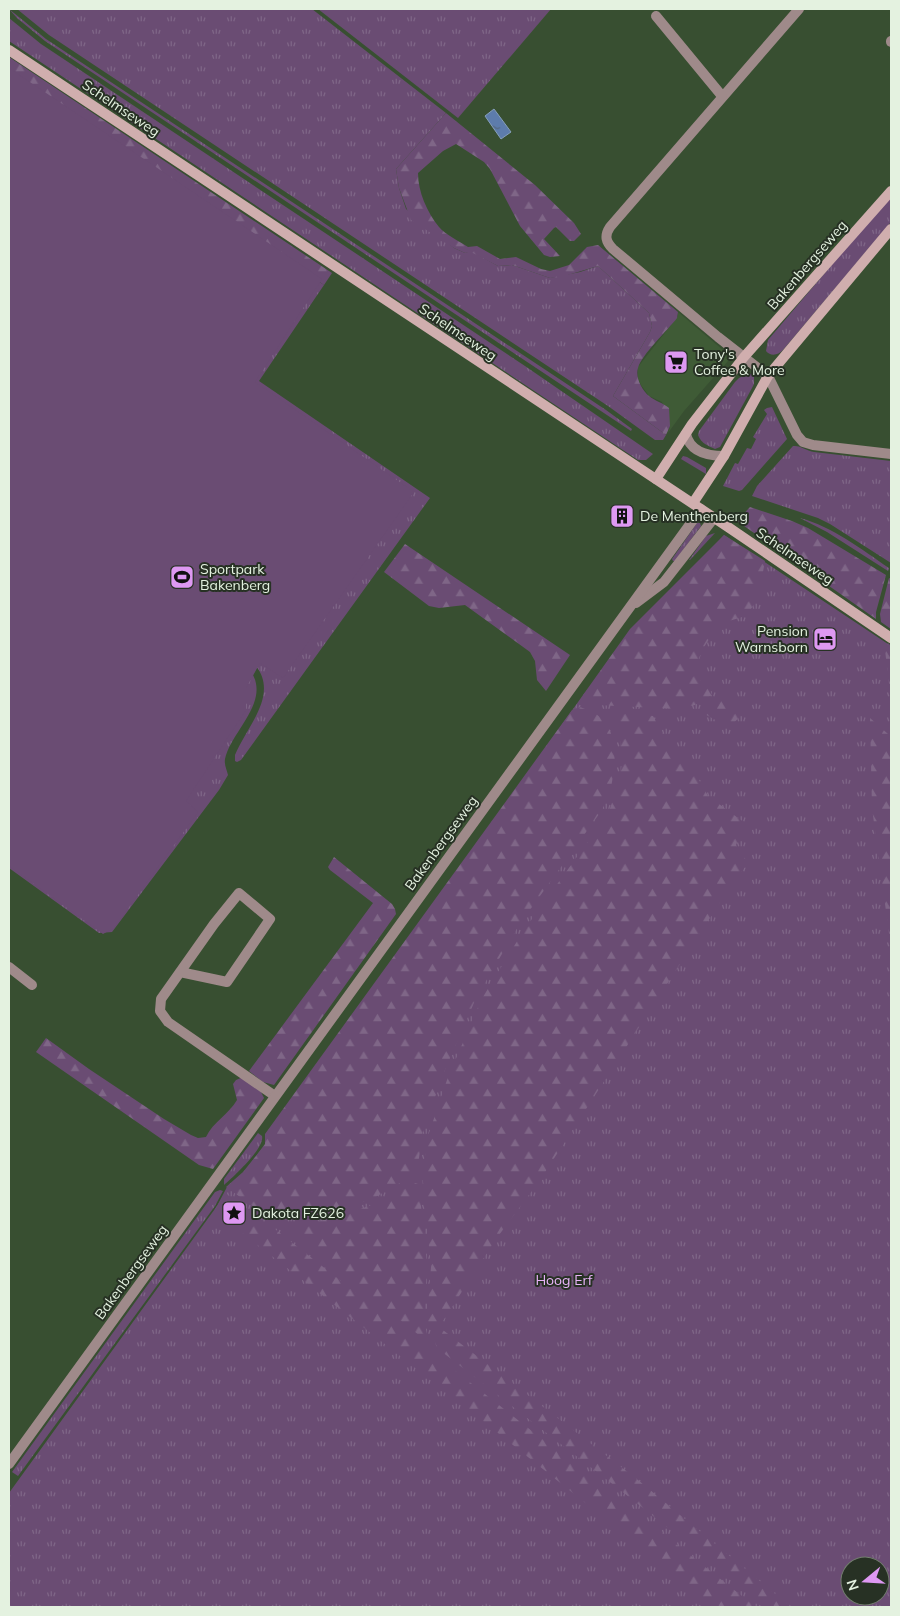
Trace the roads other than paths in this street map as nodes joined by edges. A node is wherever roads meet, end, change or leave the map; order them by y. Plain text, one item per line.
1 (799, 9) edge
2 (656, 16) dead end
3 (9, 50) edge
4 (722, 96) junction
5 (891, 191) edge
6 (891, 229) edge
7 (744, 358) junction
8 (768, 376) junction
9 (686, 434) junction
10 (891, 454) edge
11 (724, 456) junction
12 (656, 479) junction
13 (697, 506) junction
14 (714, 518) junction
15 (632, 607) junction
16 (891, 638) edge
17 (9, 967) edge
18 (180, 972) junction
19 (32, 985) dead end
20 (275, 1096) junction
21 (10, 1460) edge

1 - 4 street
2 - 4 street
3 - 12 main road, Schelmseweg
4 - 7 street
5 - 7 main road, Bakenbergseweg
6 - 8 main road, Bakenbergseweg
7 - 8 street
7 - 9 main road, Bakenbergseweg
8 - 10 street
8 - 11 main road, Bakenbergseweg
9 - 11 street
9 - 12 main road, Bakenbergseweg
11 - 13 main road, Bakenbergseweg
12 - 13 main road, Schelmseweg
13 - 14 main road, Schelmseweg
13 - 15 street, Bakenbergseweg
14 - 15 street, Bakenbergseweg
14 - 16 main road, Schelmseweg
15 - 20 street, Bakenbergseweg
17 - 19 street
18 - 18 street
18 - 20 street
20 - 21 street, Bakenbergseweg

